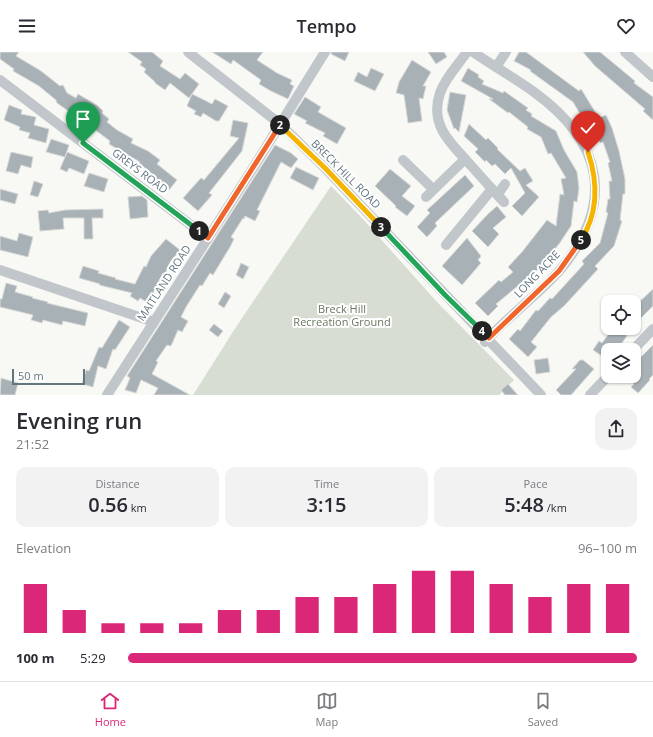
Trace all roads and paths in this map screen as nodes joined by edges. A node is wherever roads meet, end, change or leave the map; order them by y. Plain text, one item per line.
1 (188, 52) edge
2 (325, 52) edge
3 (467, 52) edge
4 (473, 52) edge
5 (506, 52) edge
6 (625, 52) edge
7 (496, 67) junction
8 (653, 76) edge
9 (0, 80) edge
10 (280, 124) junction
11 (465, 159) junction
12 (403, 160) dead end
13 (505, 184) dead end
14 (498, 195) junction
15 (208, 238) junction
16 (446, 245) dead end
17 (0, 270) edge
18 (154, 322) junction
19 (653, 329) edge
20 (487, 340) junction
21 (640, 343) edge
22 (601, 383) edge
23 (107, 395) edge
24 (541, 395) edge
25 (590, 395) edge

1 - 10 street, BRECK HILL ROAD
2 - 10 street, MAITLAND ROAD
3 - 11 street
4 - 7 street, LONG ACRE
5 - 7 street
6 - 8 street
7 - 20 street, LONG ACRE
9 - 15 street, GREYS ROAD
10 - 15 street, MAITLAND ROAD
10 - 20 street, BRECK HILL ROAD
11 - 12 street
11 - 14 street
13 - 14 street
14 - 16 street
15 - 18 street, MAITLAND ROAD
17 - 18 street
18 - 23 street, MAITLAND ROAD
19 - 21 street
20 - 24 street, BRECK HILL ROAD
22 - 25 street

